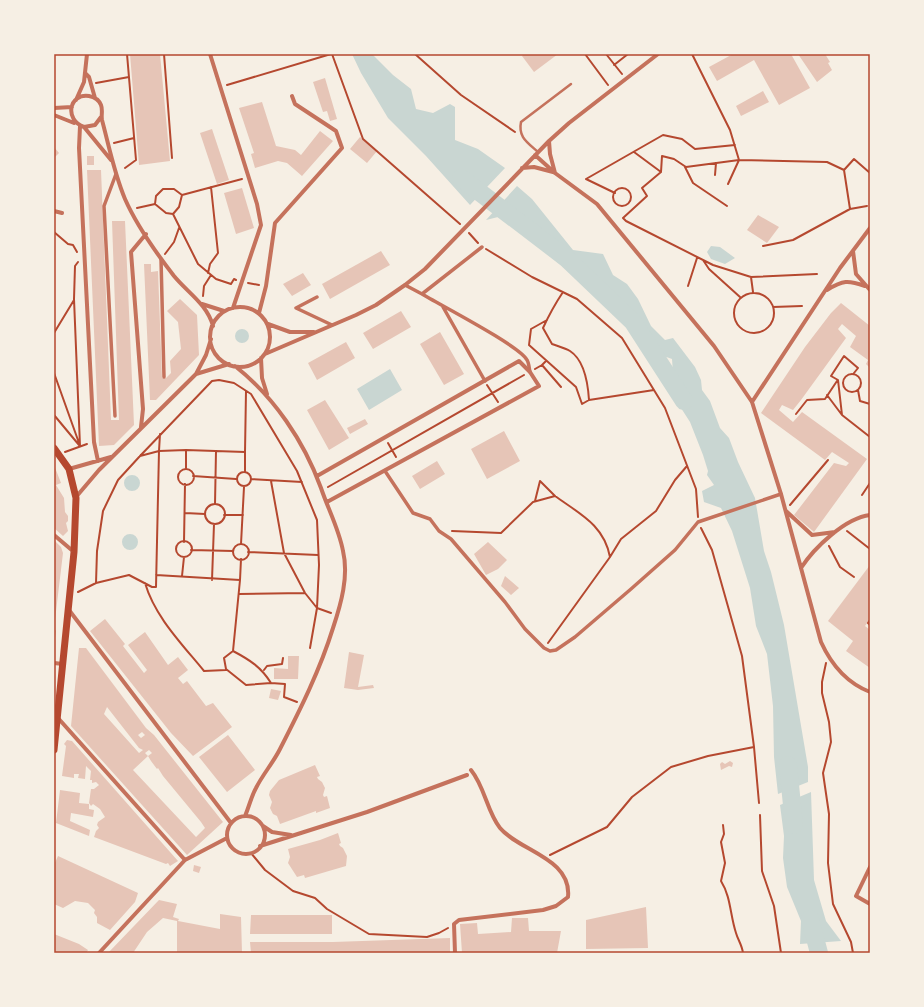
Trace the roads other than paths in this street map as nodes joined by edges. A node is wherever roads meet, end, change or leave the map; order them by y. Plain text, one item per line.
1 (87, 54) edge
2 (210, 54) edge
3 (658, 54) edge
4 (85, 73) junction
5 (571, 84) dead end
6 (292, 96) dead end
7 (95, 98) junction
8 (74, 102) junction
9 (72, 107) junction
10 (54, 108) edge
11 (54, 115) edge
12 (102, 117) junction
13 (80, 125) junction
14 (549, 141) junction
15 (536, 153) junction
16 (111, 161) junction
17 (522, 168) junction
18 (555, 173) junction
19 (116, 174) junction
20 (54, 211) edge
21 (62, 213) dead end
22 (870, 228) edge
23 (146, 234) junction
24 (482, 247) road end
25 (853, 250) junction
26 (161, 259) junction
27 (405, 285) junction
28 (865, 286) junction
29 (870, 290) edge
30 (825, 291) junction
31 (422, 294) junction
32 (318, 297) dead end
33 (201, 304) junction
34 (443, 306) junction
35 (233, 308) junction
36 (224, 312) junction
37 (259, 313) junction
38 (268, 324) junction
39 (213, 326) junction
40 (332, 326) junction
41 (314, 332) junction
42 (211, 339) junction
43 (264, 354) junction
44 (261, 358) junction
45 (229, 364) junction
46 (235, 366) junction
47 (530, 372) junction
48 (196, 374) junction
49 (164, 377) dead end
50 (485, 380) junction
51 (268, 396) junction
52 (752, 402) junction
53 (115, 416) dead end
54 (141, 427) junction
55 (54, 448) edge
56 (112, 457) junction
57 (98, 461) junction
58 (69, 469) junction
59 (384, 471) junction
60 (317, 476) junction
61 (781, 494) junction
62 (76, 498) junction
63 (327, 502) junction
64 (786, 511) junction
65 (870, 515) edge
66 (836, 532) junction
67 (54, 535) edge
68 (74, 552) junction
69 (801, 568) junction
70 (68, 609) junction
71 (54, 663) edge
72 (63, 664) junction
73 (870, 692) edge
74 (57, 718) junction
75 (55, 737) edge
76 (54, 750) edge
77 (471, 770) dead end
78 (468, 775) dead end
79 (245, 816) junction
80 (231, 823) junction
81 (261, 824) junction
82 (294, 835) junction
83 (227, 838) junction
84 (260, 846) junction
85 (185, 860) junction
86 (870, 867) edge
87 (870, 904) edge
88 (99, 953) edge
89 (455, 953) edge

1 - 4 street
2 - 35 street
3 - 14 street
4 - 7 street
4 - 8 street
5 - 15 lane
6 - 37 street
7 - 8 street
7 - 12 street
8 - 9 street
9 - 10 street
9 - 13 street
11 - 13 street
12 - 13 street
12 - 16 street
13 - 16 street
13 - 57 street
14 - 15 street
14 - 18 street
15 - 17 street
15 - 18 street
16 - 19 street
17 - 18 street
17 - 27 street
18 - 52 street
19 - 23 street
19 - 53 street
20 - 21 street
22 - 25 street
23 - 26 street
23 - 54 street
24 - 31 street
25 - 28 street
25 - 30 street
26 - 33 street
26 - 49 street
27 - 31 street
27 - 40 street
28 - 29 street
28 - 30 street
30 - 52 street
31 - 34 street
32 - 40 street
33 - 36 street
33 - 39 street
34 - 47 street
34 - 50 street
35 - 36 street
35 - 37 street
36 - 39 street
37 - 38 street
38 - 41 street
38 - 43 street
39 - 42 street
40 - 41 street
41 - 43 street
42 - 45 street
42 - 48 street
43 - 44 street
44 - 46 street
44 - 51 street
45 - 46 street
45 - 48 street
46 - 51 street
47 - 50 street
47 - 59 street
48 - 54 street
50 - 60 street
51 - 60 street
52 - 61 street
54 - 56 street
55 - 58 main road
56 - 57 street
56 - 62 street
57 - 58 street
58 - 62 main road
59 - 61 street
59 - 63 street
60 - 63 street
61 - 64 street
62 - 68 main road
63 - 79 street
64 - 66 street
64 - 69 street
65 - 66 street
66 - 69 street
67 - 68 street
68 - 70 main road
69 - 73 street
70 - 72 main road
70 - 80 street
71 - 72 street
72 - 74 main road
74 - 75 main road
74 - 85 street
75 - 76 main road
77 - 89 street
78 - 82 street
79 - 80 street
79 - 81 street
80 - 83 street
81 - 82 street
81 - 84 street
82 - 84 street
83 - 84 street
83 - 85 street
85 - 88 street
86 - 87 street

